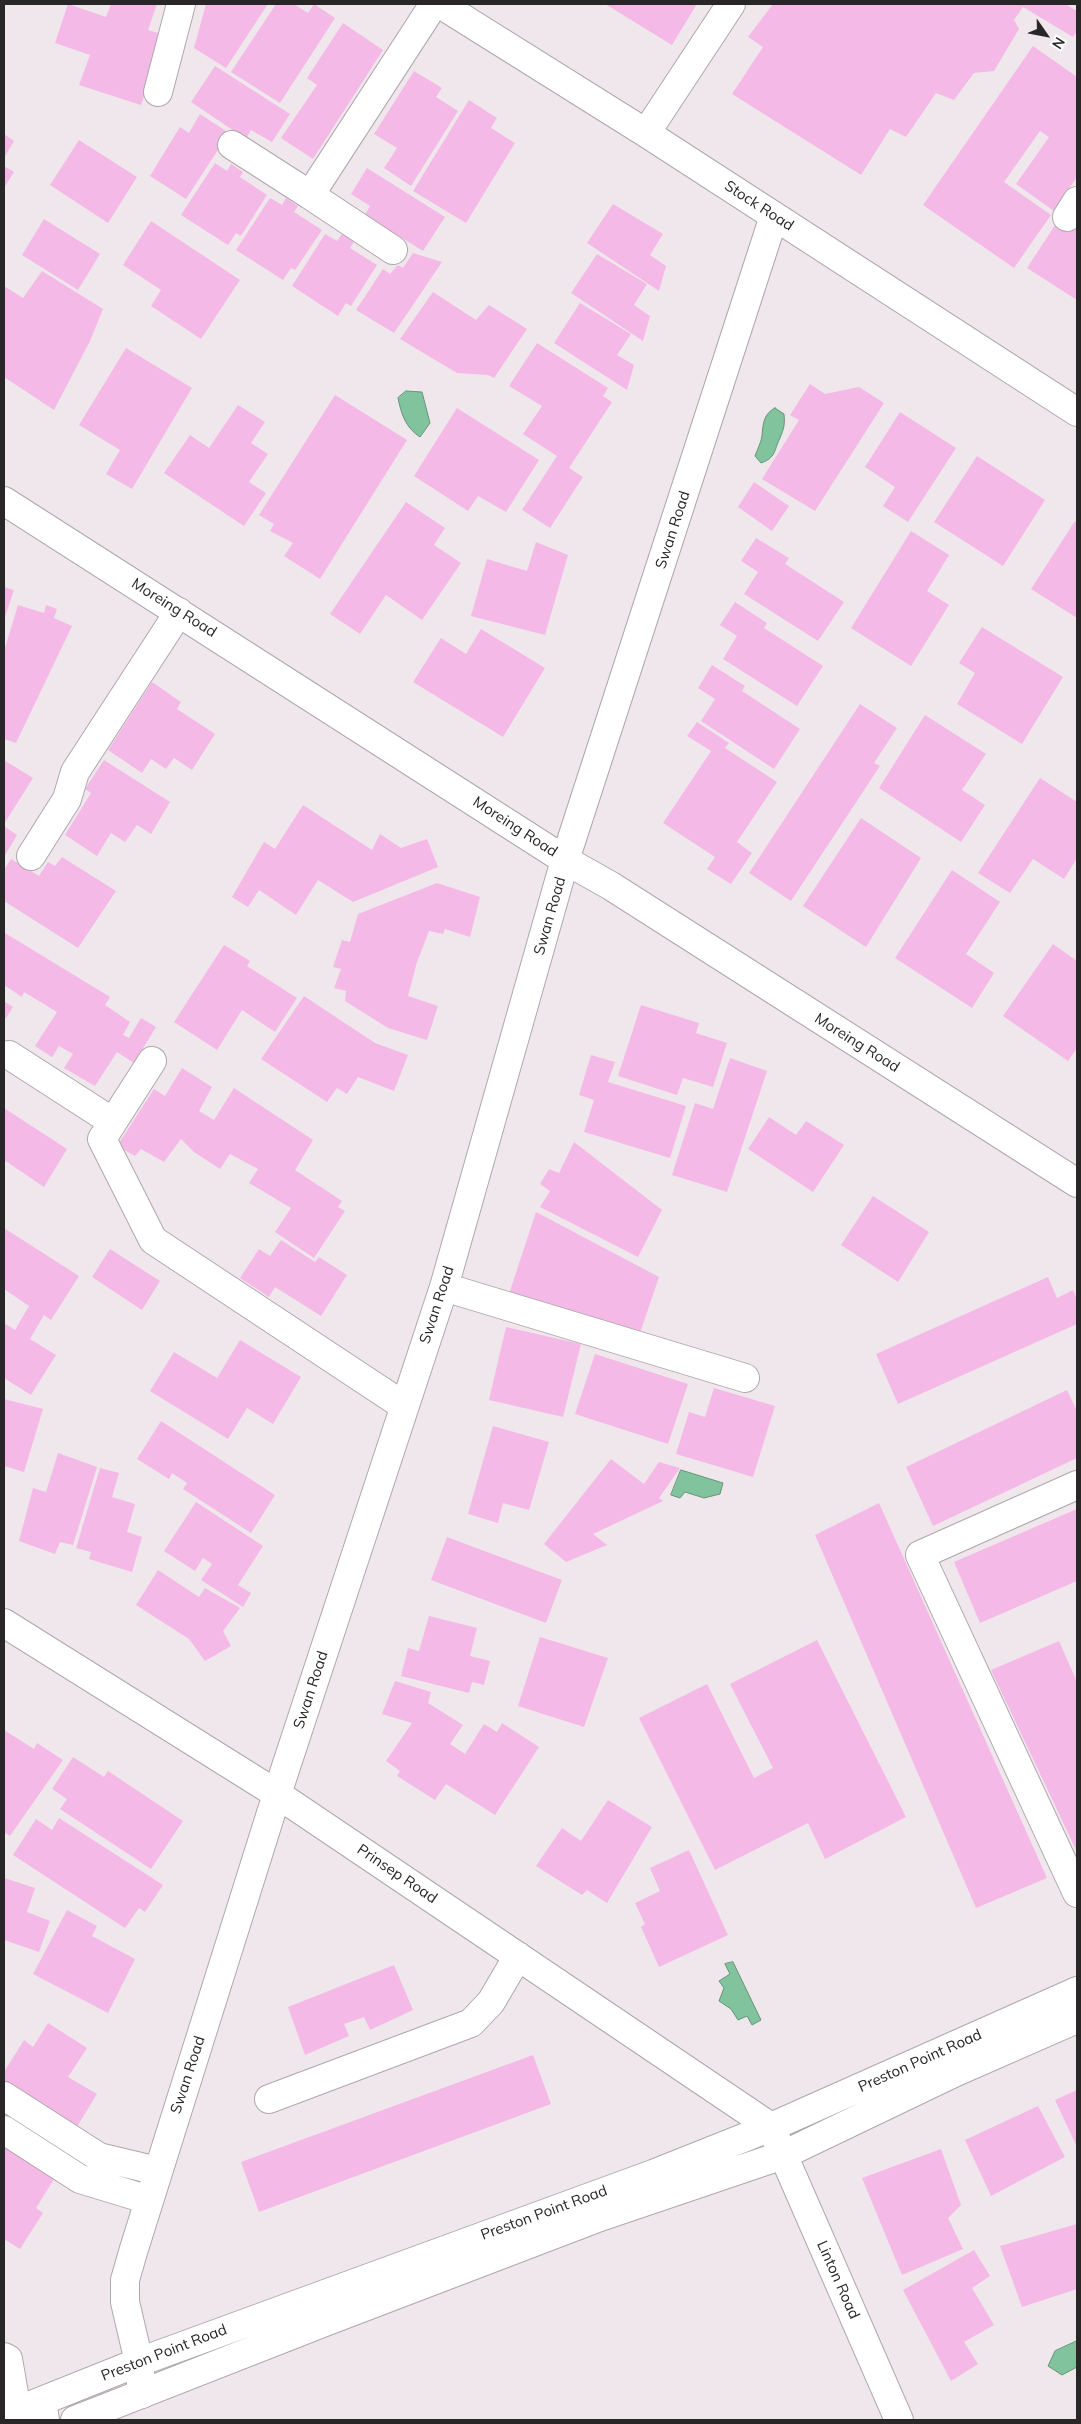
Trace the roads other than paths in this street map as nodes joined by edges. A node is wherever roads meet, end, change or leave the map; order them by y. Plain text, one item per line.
1 (181, 4) edge
2 (434, 4) edge
3 (440, 4) edge
4 (731, 4) edge
5 (158, 92) dead end
6 (646, 133) junction
7 (232, 145) dead end
8 (310, 195) junction
9 (774, 216) junction
10 (393, 250) dead end
11 (1077, 412) edge
12 (4, 501) edge
13 (179, 612) junction
14 (31, 856) dead end
15 (565, 860) junction
16 (9, 1055) dead end
17 (152, 1061) dead end
18 (113, 1122) junction
19 (1077, 1183) edge
20 (444, 1287) junction
21 (745, 1378) dead end
22 (404, 1406) junction
23 (1077, 1485) edge
24 (4, 1623) edge
25 (277, 1794) junction
26 (1077, 1893) edge
27 (518, 1956) junction
28 (1077, 1991) edge
29 (1077, 2019) edge
30 (4, 2096) edge
31 (269, 2099) dead end
32 (4, 2130) edge
33 (777, 2141) junction
34 (158, 2171) junction
35 (149, 2200) junction
36 (4, 2356) edge
37 (139, 2362) junction
38 (142, 2394) junction
39 (27, 2412) edge
40 (75, 2420) edge
41 (899, 2420) edge

1 - 5 street
2 - 8 street
3 - 6 street, Stock Road
4 - 6 street
6 - 9 street, Stock Road
7 - 8 street
8 - 10 street
9 - 11 street, Stock Road
9 - 15 street, Swan Road
12 - 13 street, Moreing Road
13 - 14 street
13 - 15 street, Moreing Road
15 - 19 street, Moreing Road
15 - 20 street, Swan Road
16 - 18 street
17 - 18 street
18 - 22 street
20 - 21 street
20 - 22 street, Swan Road
22 - 25 street, Swan Road
23 - 26 street
24 - 25 street, Prinsep Road
25 - 27 street, Prinsep Road
25 - 34 street, Swan Road
27 - 31 street
27 - 33 street, Prinsep Road
28 - 33 street, Preston Point Road
29 - 33 street, Preston Point Road
30 - 34 street
32 - 35 street
33 - 37 street, Preston Point Road
33 - 38 street, Preston Point Road
33 - 41 street, Linton Road
34 - 35 street, Swan Road
35 - 37 street, Swan Road
36 - 39 street
37 - 38 street, Swan Road
37 - 39 street, Preston Point Road
38 - 40 street, Preston Point Road

